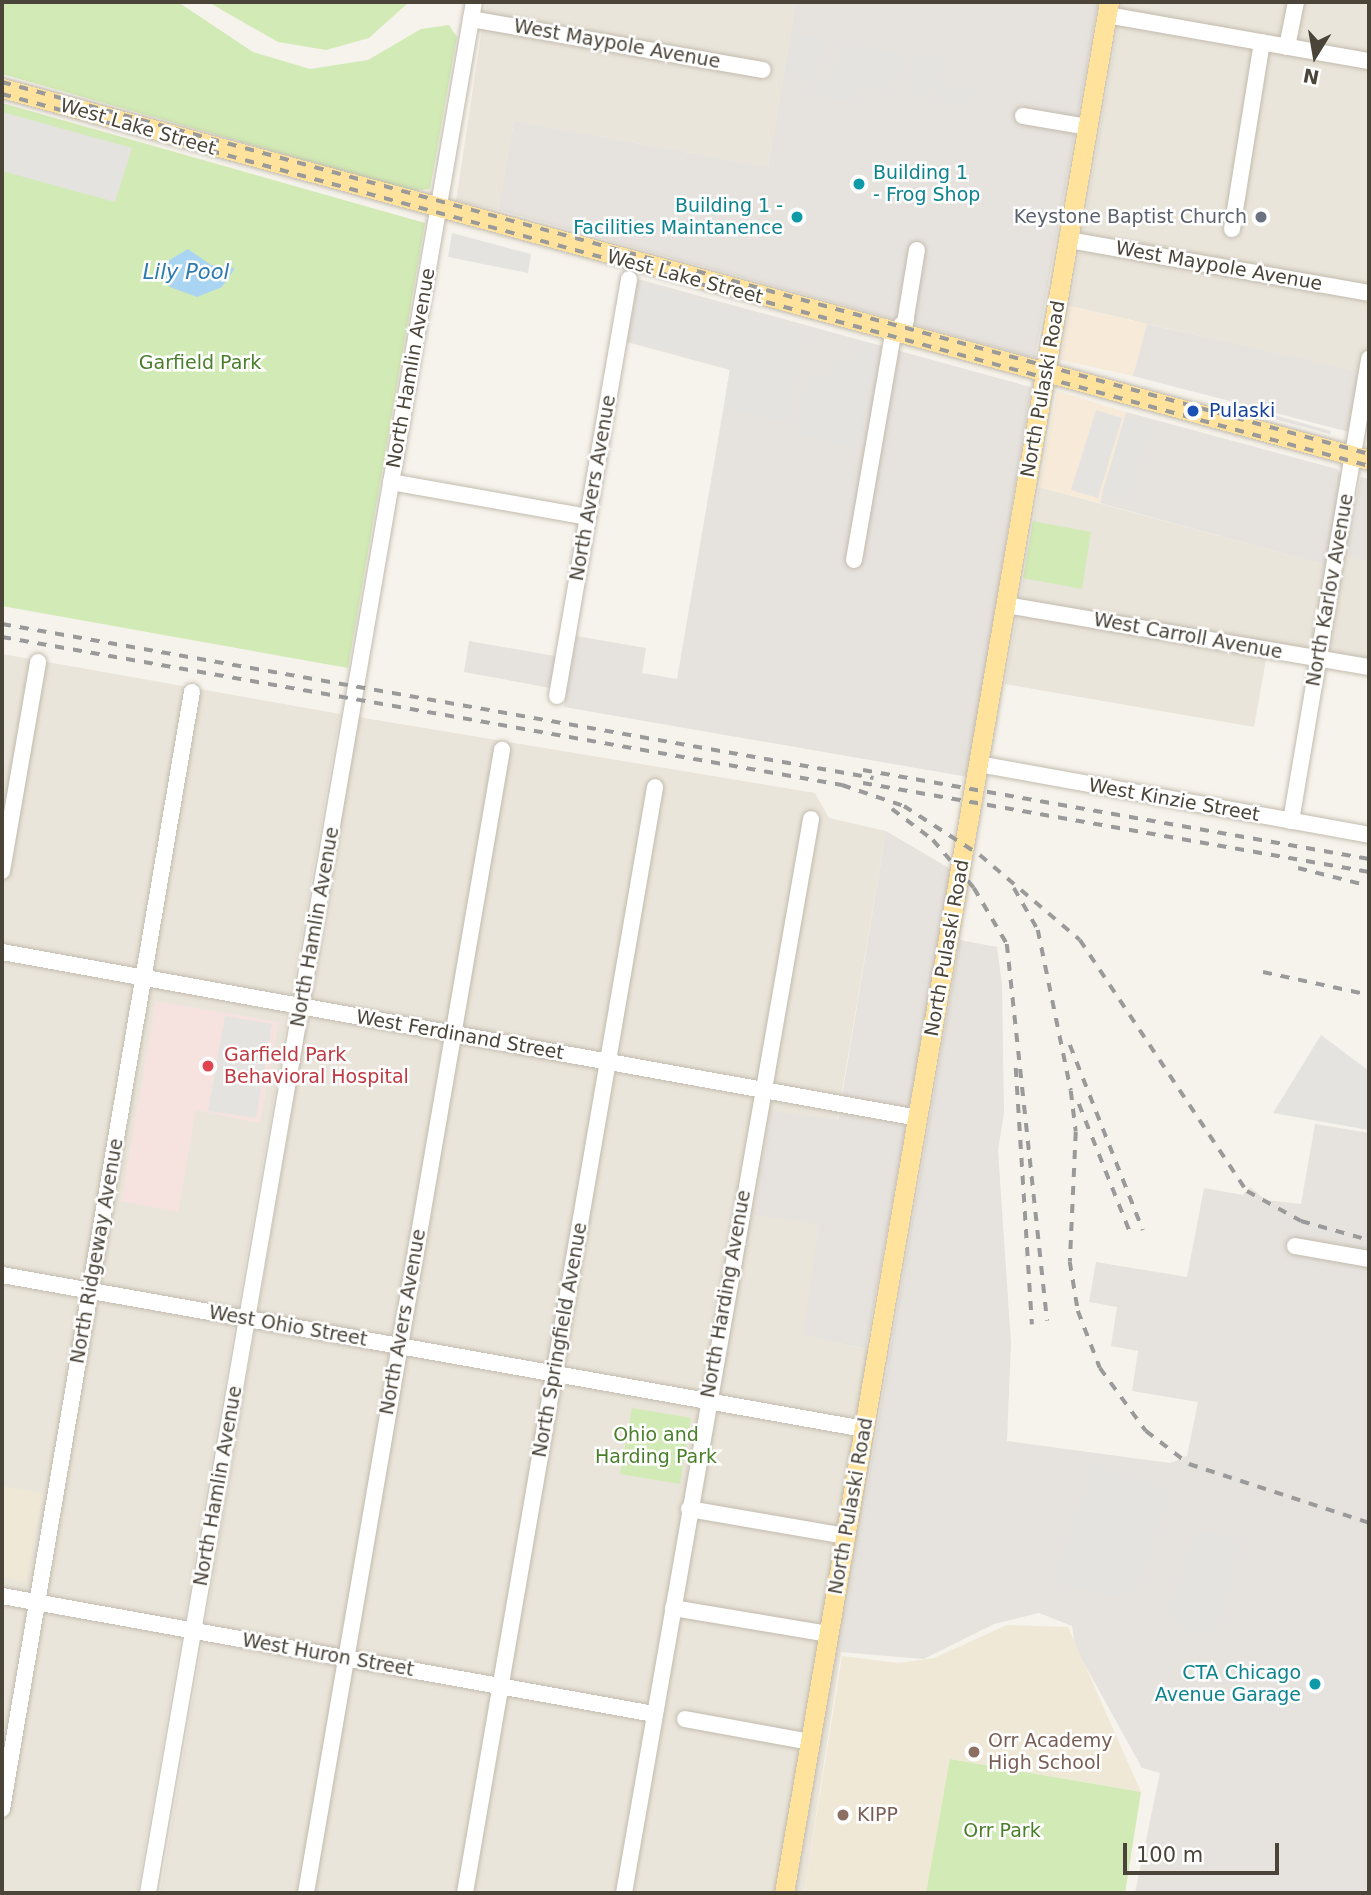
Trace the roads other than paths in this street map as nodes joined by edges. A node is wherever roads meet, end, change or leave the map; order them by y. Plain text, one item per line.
1 (474, 2) edge
2 (1296, 2) edge
3 (1108, 8) edge
4 (471, 19) junction
5 (1262, 42) junction
6 (1287, 47) junction
7 (1369, 61) edge
8 (763, 69) dead end
9 (2, 88) edge
10 (1023, 116) dead end
11 (1088, 127) junction
12 (362, 188) junction
13 (438, 211) junction
14 (1232, 229) dead end
15 (1069, 240) junction
16 (917, 250) dead end
17 (632, 269) junction
18 (1369, 293) edge
19 (898, 335) junction
20 (1369, 359) edge
21 (1045, 374) junction
22 (1361, 458) edge
23 (391, 482) junction
24 (588, 517) junction
25 (854, 560) dead end
26 (1006, 605) junction
27 (1319, 658) junction
28 (38, 662) dead end
29 (1369, 667) edge
30 (192, 692) dead end
31 (557, 696) dead end
32 (502, 750) dead end
33 (979, 764) junction
34 (655, 787) dead end
35 (811, 819) dead end
36 (1291, 821) junction
37 (1369, 835) edge
38 (2, 871) edge
39 (2, 952) edge
40 (144, 978) junction
41 (301, 1006) junction
42 (452, 1034) junction
43 (608, 1062) junction
44 (761, 1090) junction
45 (918, 1118) junction
46 (1295, 1246) dead end
47 (1369, 1259) edge
48 (2, 1275) edge
49 (90, 1291) junction
50 (247, 1319) junction
51 (399, 1346) junction
52 (555, 1374) junction
53 (708, 1401) junction
54 (864, 1429) junction
55 (690, 1509) junction
56 (846, 1535) junction
57 (2, 1596) edge
58 (37, 1602) junction
59 (673, 1608) junction
60 (193, 1630) junction
61 (829, 1634) junction
62 (346, 1658) junction
63 (500, 1686) junction
64 (654, 1714) junction
65 (685, 1719) dead end
66 (810, 1742) junction
67 (2, 1809) edge
68 (148, 1893) edge
69 (306, 1893) edge
70 (465, 1893) edge
71 (624, 1893) edge
72 (784, 1893) edge

1 - 4 street, North Hamlin Avenue
2 - 6 street
3 - 5 street
3 - 11 main road, North Pulaski Road
4 - 8 street, West Maypole Avenue
4 - 13 street, North Hamlin Avenue
5 - 6 street
5 - 14 street
6 - 7 street
9 - 12 main road, West Lake Street
10 - 11 street
11 - 15 main road, North Pulaski Road
12 - 13 main road, West Lake Street
12 - 13 main road
13 - 17 main road, West Lake Street
13 - 23 street, North Hamlin Avenue
15 - 18 street, West Maypole Avenue
15 - 21 main road, North Pulaski Road
16 - 19 street
17 - 19 main road, West Lake Street
17 - 24 street, North Avers Avenue
19 - 21 main road, West Lake Street
19 - 25 street
20 - 22 street, North Karlov Avenue
21 - 22 main road, West Lake Street
21 - 26 main road, North Pulaski Road
22 - 27 street, North Karlov Avenue
23 - 24 street
23 - 41 street, North Hamlin Avenue
24 - 31 street, North Avers Avenue
26 - 27 street, West Carroll Avenue
26 - 33 main road, North Pulaski Road
27 - 29 street, West Carroll Avenue
27 - 36 street, North Karlov Avenue
28 - 38 street
30 - 40 street, North Ridgeway Avenue
32 - 42 street, North Avers Avenue
33 - 36 street, West Kinzie Street
33 - 45 main road, North Pulaski Road
34 - 43 street, North Springfield Avenue
35 - 44 street, North Harding Avenue
36 - 37 street, West Kinzie Street
39 - 40 street, West Ferdinand Street
40 - 41 street, West Ferdinand Street
40 - 49 street, North Ridgeway Avenue
41 - 42 street, West Ferdinand Street
41 - 50 street, North Hamlin Avenue
42 - 43 street, West Ferdinand Street
42 - 51 street, North Avers Avenue
43 - 44 street, West Ferdinand Street
43 - 52 street, North Springfield Avenue
44 - 45 street, West Ferdinand Street
44 - 53 street, North Harding Avenue
45 - 54 main road, North Pulaski Road
46 - 47 street
48 - 49 street, West Ohio Street
49 - 50 street, West Ohio Street
49 - 58 street, North Ridgeway Avenue
50 - 51 street, West Ohio Street
50 - 60 street, North Hamlin Avenue
51 - 52 street, West Ohio Street
51 - 62 street, North Avers Avenue
52 - 53 street, West Ohio Street
52 - 63 street, North Springfield Avenue
53 - 54 street, West Ohio Street
53 - 55 street, North Harding Avenue
54 - 56 main road, North Pulaski Road
55 - 56 street
55 - 59 street, North Harding Avenue
56 - 61 main road, North Pulaski Road
57 - 58 street, West Huron Street
58 - 60 street, West Huron Street
58 - 67 street, North Ridgeway Avenue
59 - 61 street
59 - 64 street, North Harding Avenue
60 - 62 street, West Huron Street
60 - 68 street, North Hamlin Avenue
61 - 66 main road, North Pulaski Road
62 - 63 street, West Huron Street
62 - 69 street, North Avers Avenue
63 - 64 street, West Huron Street
63 - 70 street, North Springfield Avenue
64 - 71 street, North Harding Avenue
65 - 66 street
66 - 72 main road, North Pulaski Road

